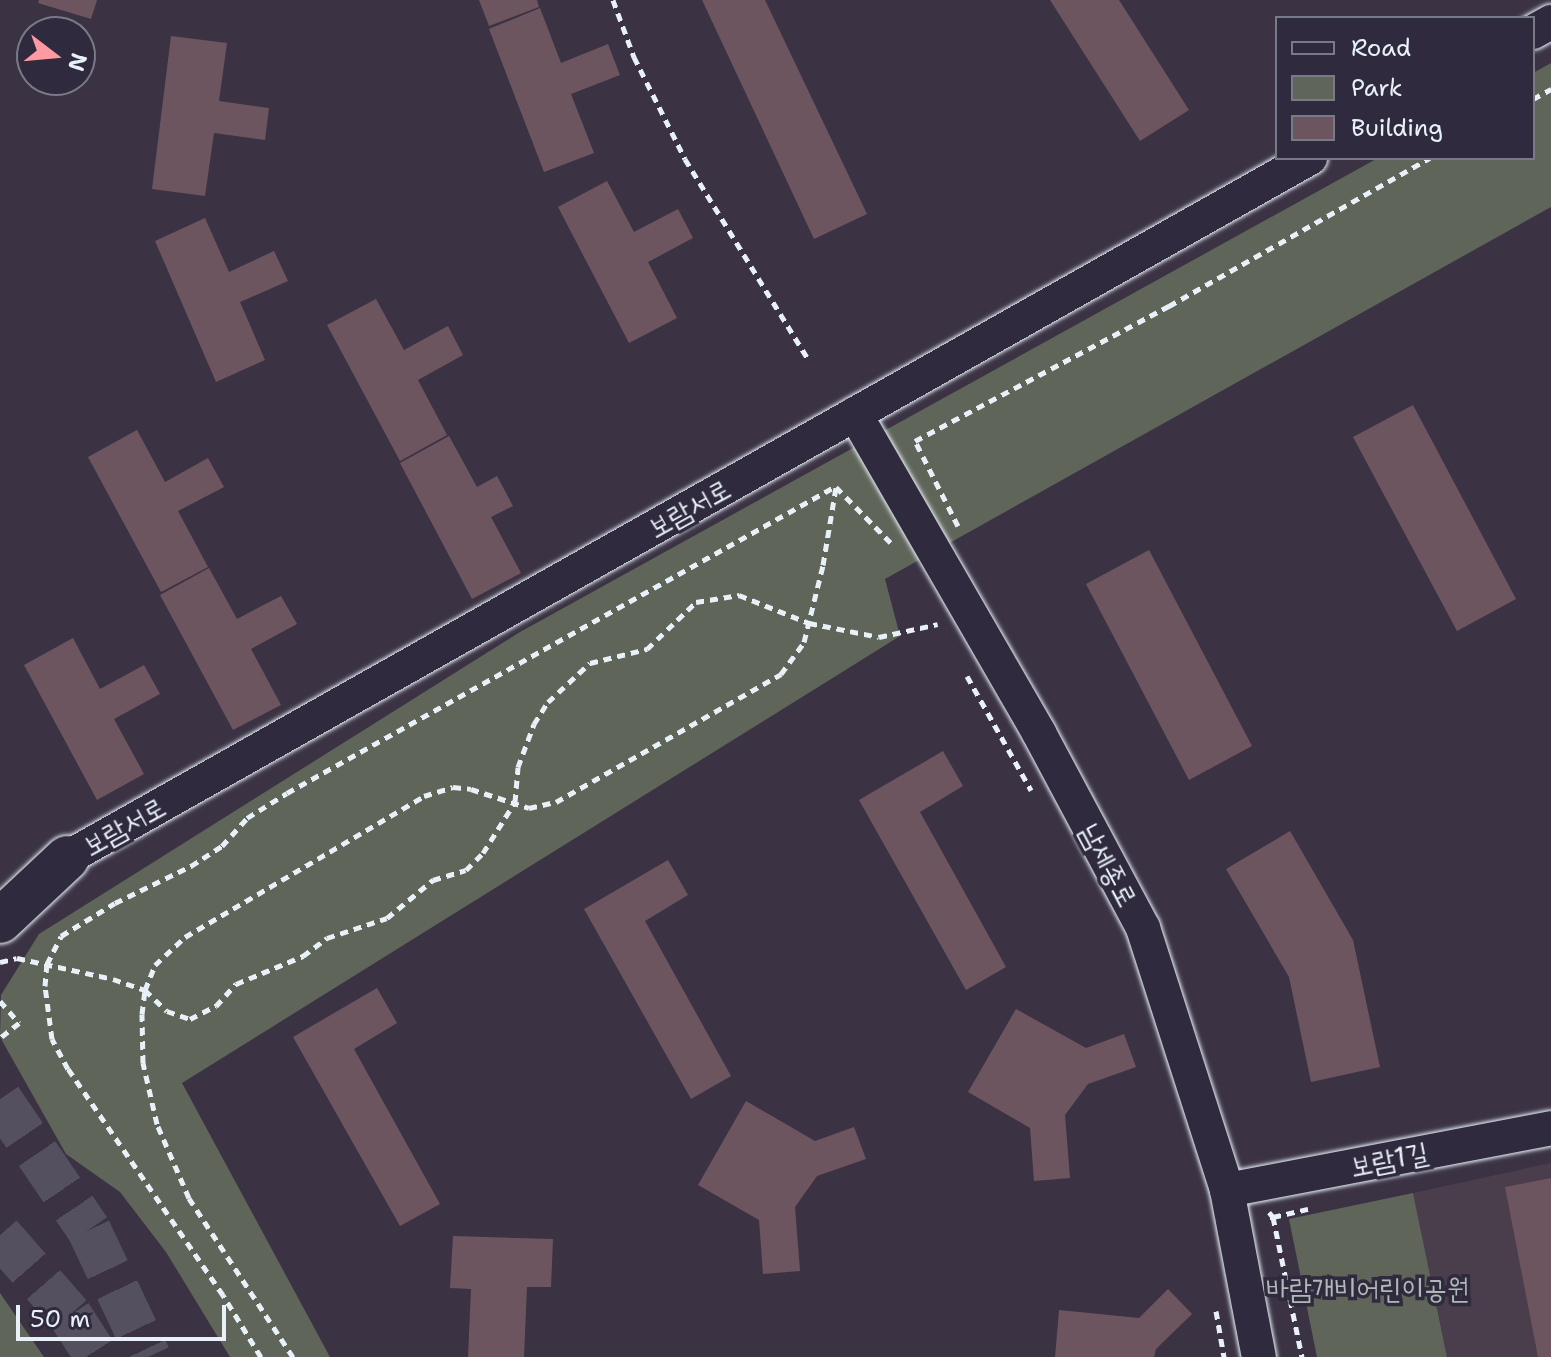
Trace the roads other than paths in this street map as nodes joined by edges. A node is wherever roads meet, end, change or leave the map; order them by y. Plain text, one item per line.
1 (1306, 160) edge
2 (855, 414) junction
3 (67, 858) junction
4 (0, 893) edge
5 (0, 921) edge
6 (1551, 1128) edge
7 (1227, 1190) junction
8 (1259, 1357) edge

1 - 2 street, 보람서로
2 - 3 street, 보람서로
2 - 7 street, 남세종로
3 - 4 highway
3 - 5 highway
6 - 7 street, 보람1길
7 - 8 street, 남세종로

